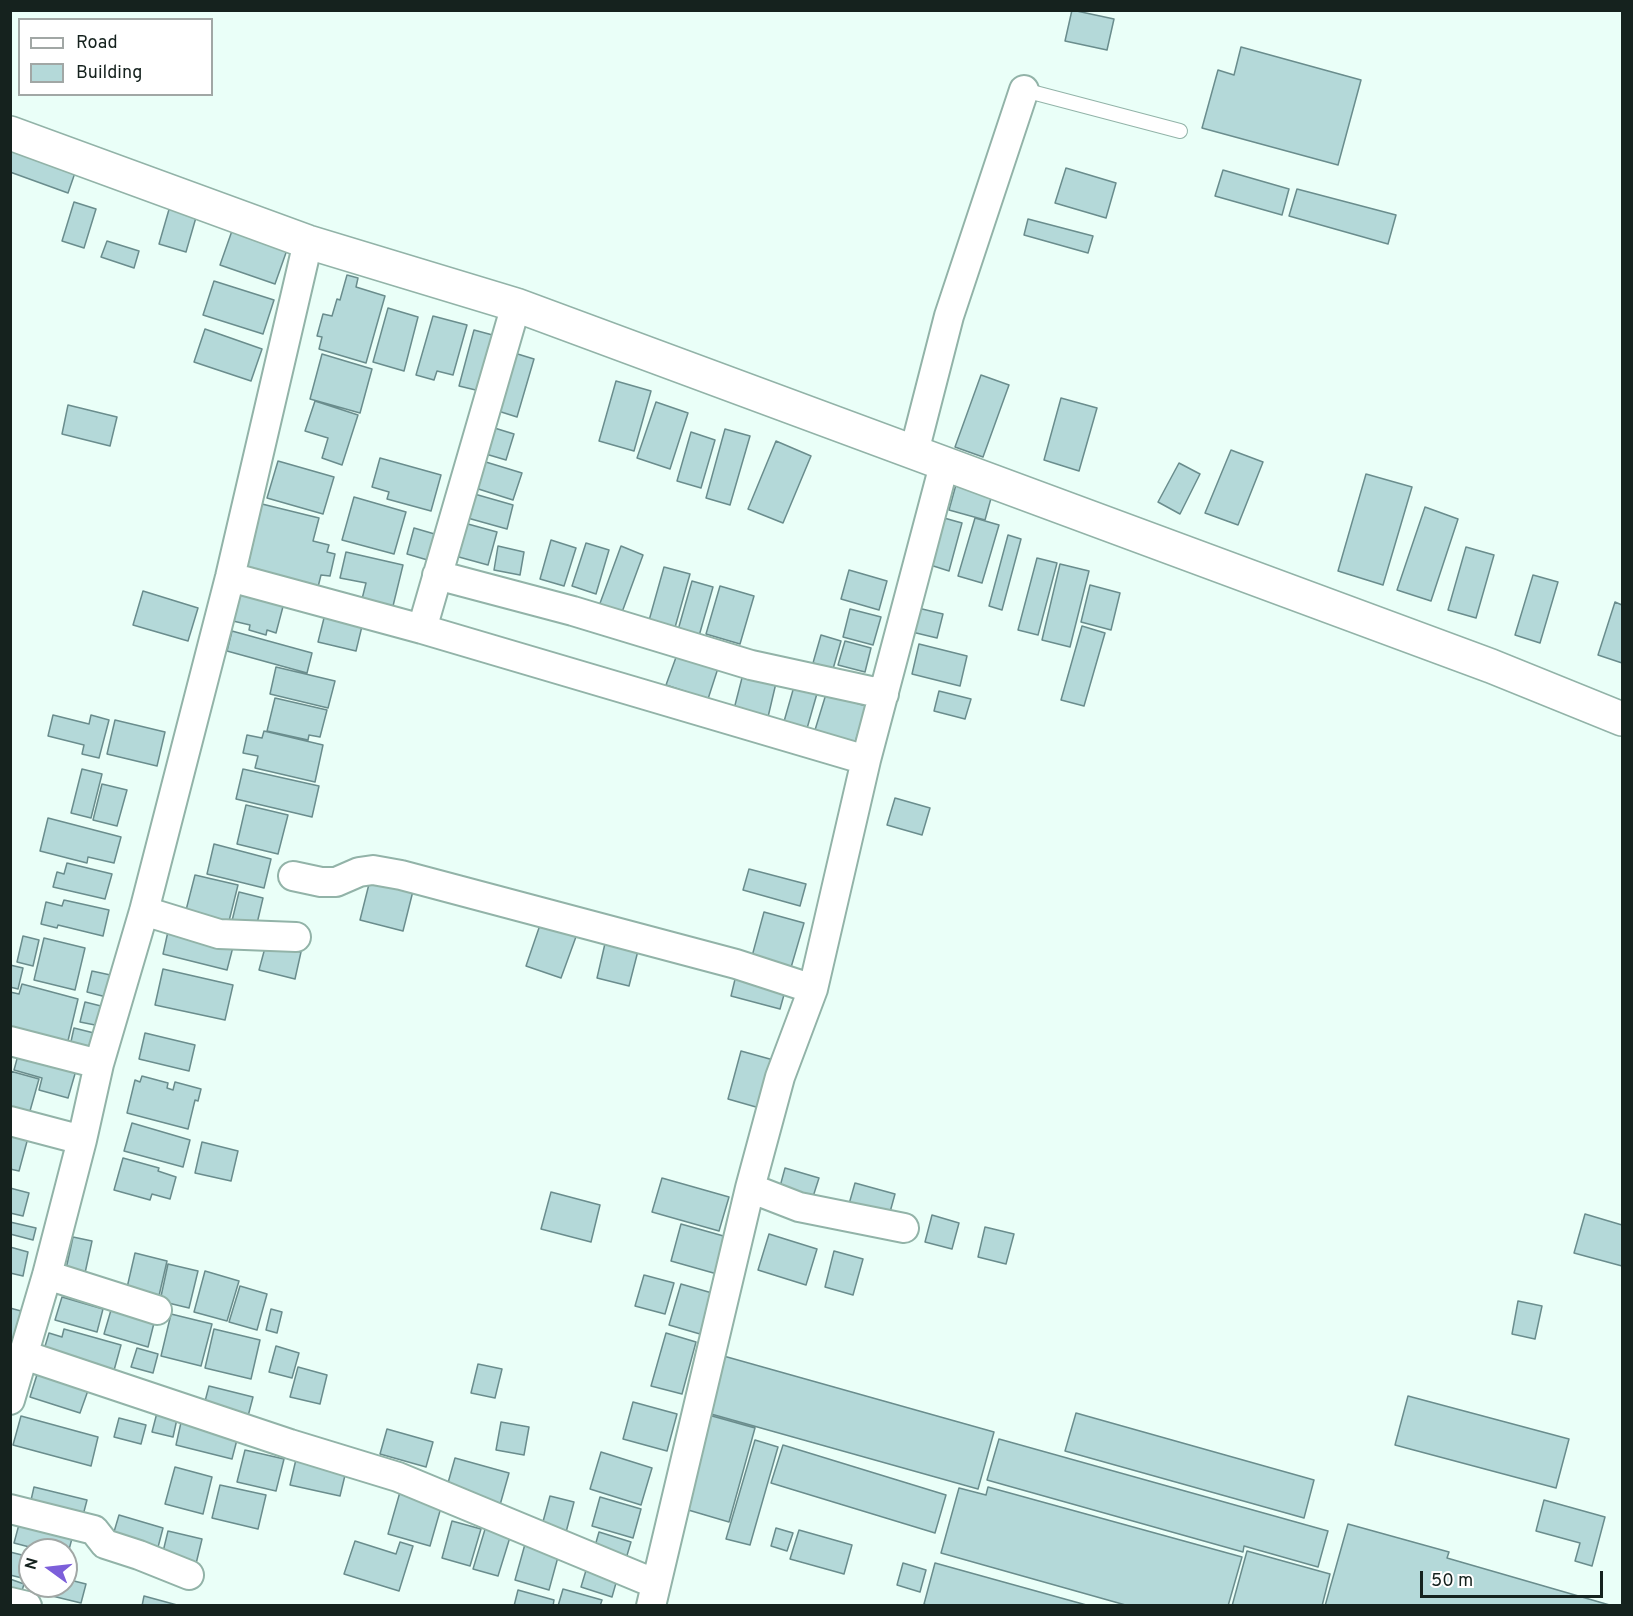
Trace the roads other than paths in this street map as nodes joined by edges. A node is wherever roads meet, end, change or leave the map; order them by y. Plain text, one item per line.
1 (1024, 90) joint
2 (1180, 131) dead end
3 (10, 133) edge
4 (308, 242) junction
5 (516, 305) junction
6 (914, 452) junction
7 (944, 465) junction
8 (437, 575) junction
9 (230, 577) junction
10 (422, 629) junction
11 (884, 694) junction
12 (1623, 719) edge
13 (866, 760) junction
14 (293, 876) dead end
15 (144, 911) junction
16 (296, 937) dead end
17 (813, 989) junction
18 (10, 1041) edge
19 (99, 1064) junction
20 (10, 1121) edge
21 (82, 1140) junction
22 (750, 1188) junction
23 (904, 1228) dead end
24 (47, 1275) junction
25 (157, 1310) dead end
26 (24, 1355) junction
27 (10, 1401) edge
28 (10, 1509) edge
29 (189, 1575) dead end
30 (653, 1594) edge
31 (10, 1602) edge
32 (27, 1605) edge

1 - 2 lane
1 - 6 street
3 - 4 street
4 - 5 street
4 - 9 street
5 - 6 street
5 - 8 street
6 - 7 street
7 - 11 street
7 - 12 street
8 - 10 street
8 - 11 street
9 - 10 street
9 - 15 street
10 - 13 street
11 - 13 street
13 - 17 street
14 - 17 street
15 - 16 street
15 - 19 street
17 - 22 street
18 - 19 street
19 - 21 street
20 - 21 street
21 - 24 street
22 - 23 street
22 - 30 street
24 - 25 street
24 - 26 street
26 - 27 street
26 - 30 street
28 - 29 street
31 - 32 street

